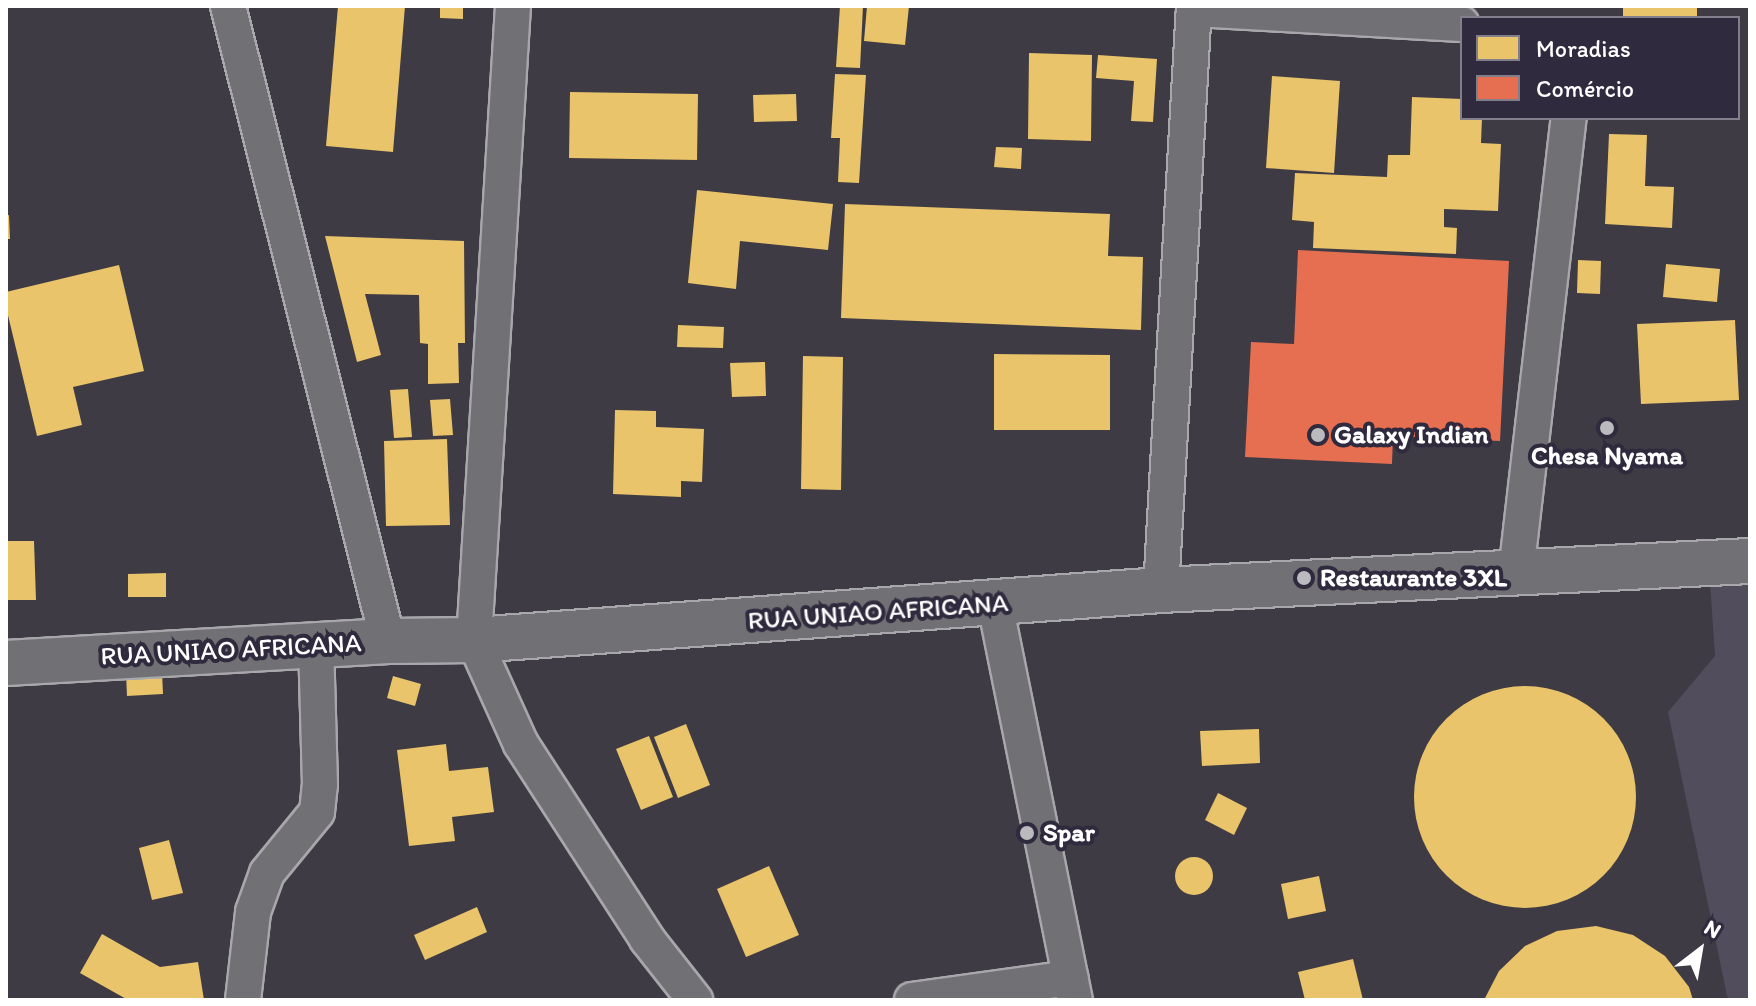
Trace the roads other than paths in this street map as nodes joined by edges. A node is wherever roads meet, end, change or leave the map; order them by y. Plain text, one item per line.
1 (228, 6) edge
2 (513, 6) edge
3 (1194, 7) edge
4 (1460, 24) edge
5 (1569, 120) edge
6 (1750, 561) edge
7 (1516, 573) junction
8 (1161, 590) junction
9 (995, 604) junction
10 (474, 640) junction
11 (388, 641) junction
12 (316, 645) junction
13 (6, 663) edge
14 (1073, 989) edge
15 (243, 1000) edge
16 (695, 1000) edge
17 (912, 1000) edge

1 - 11 street
2 - 10 street
3 - 4 street
3 - 8 street
5 - 7 street
6 - 7 main road, RUA UNIAO AFRICANA
7 - 8 main road, RUA UNIAO AFRICANA
8 - 9 main road, RUA UNIAO AFRICANA
9 - 10 main road, RUA UNIAO AFRICANA
9 - 14 street
10 - 11 main road, RUA UNIAO AFRICANA
10 - 16 street
11 - 12 main road, RUA UNIAO AFRICANA
12 - 13 main road, RUA UNIAO AFRICANA
12 - 15 street
14 - 17 street

